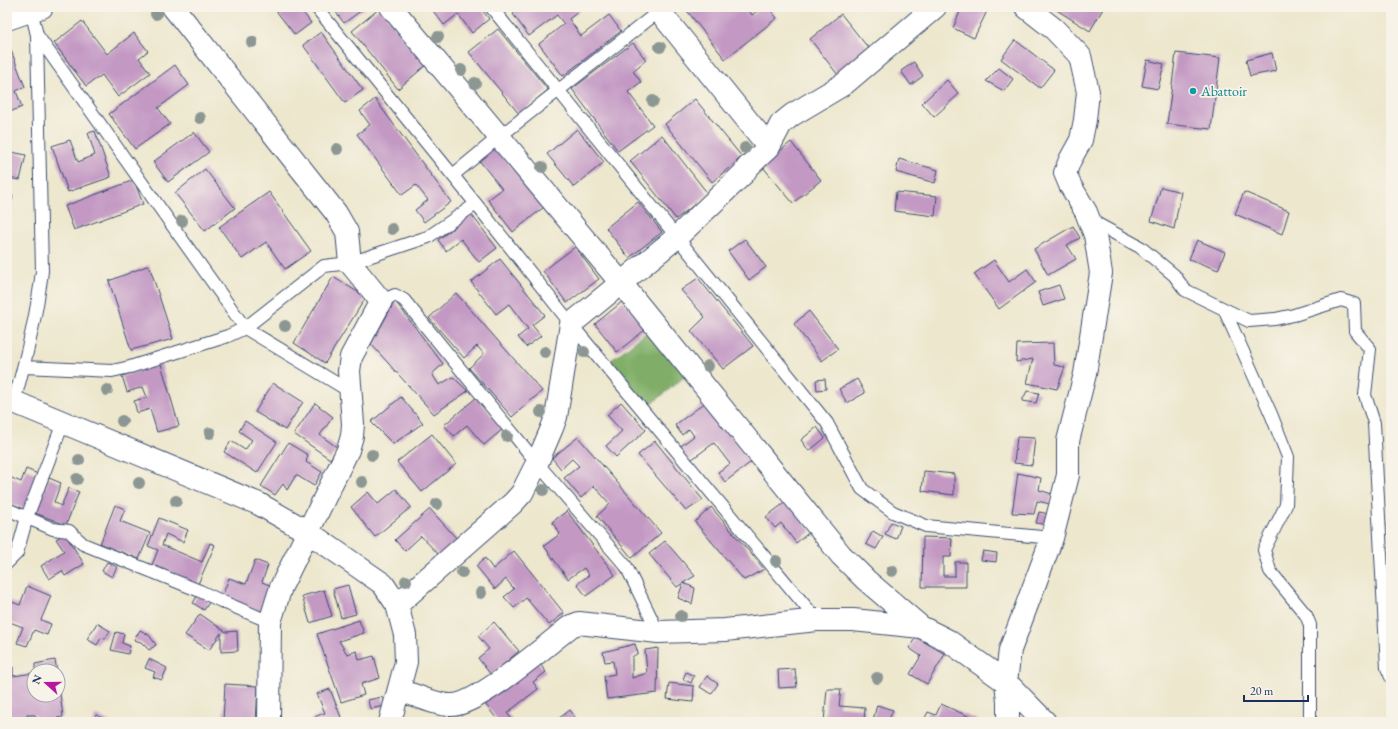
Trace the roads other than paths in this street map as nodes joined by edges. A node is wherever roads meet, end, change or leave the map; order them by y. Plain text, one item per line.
1 (173, 7) edge
2 (316, 7) edge
3 (392, 7) edge
4 (491, 7) edge
5 (936, 7) edge
6 (1026, 7) edge
7 (36, 8) edge
8 (657, 9) edge
9 (7, 19) edge
10 (37, 35) junction
11 (559, 91) junction
12 (499, 137) junction
13 (769, 147) junction
14 (453, 175) junction
15 (476, 204) junction
16 (1089, 220) junction
17 (677, 237) junction
18 (350, 263) junction
19 (620, 283) junction
20 (381, 301) junction
21 (1224, 309) junction
22 (571, 324) junction
23 (245, 328) junction
24 (24, 367) junction
25 (351, 392) junction
26 (10, 401) edge
27 (63, 423) junction
28 (537, 462) junction
29 (7, 509) edge
30 (27, 517) junction
31 (308, 532) junction
32 (1052, 538) junction
33 (7, 563) edge
34 (397, 605) junction
35 (817, 620) junction
36 (270, 622) junction
37 (921, 627) junction
38 (658, 632) junction
39 (1391, 676) edge
40 (1006, 682) junction
41 (399, 690) junction
42 (269, 722) edge
43 (390, 722) edge
44 (1008, 722) edge
45 (1045, 722) edge
46 (1310, 722) edge

1 - 18 street
2 - 14 lane
3 - 12 street
4 - 11 lane
5 - 13 street
6 - 16 street
7 - 9 street
7 - 10 lane
8 - 11 lane
8 - 13 street
10 - 23 lane
10 - 24 lane
11 - 12 lane
11 - 17 lane
12 - 14 lane
12 - 19 street
13 - 17 street
14 - 15 lane
15 - 18 lane
15 - 22 lane
16 - 21 lane
16 - 32 street
17 - 19 street
17 - 32 lane
18 - 20 street
18 - 23 lane
19 - 22 street
19 - 37 street
20 - 25 street
20 - 28 lane
21 - 39 lane
21 - 46 lane
22 - 28 street
22 - 35 lane
23 - 24 lane
23 - 25 lane
24 - 26 lane
25 - 31 street
26 - 27 street
27 - 30 lane
27 - 31 street
28 - 34 street
28 - 38 lane
29 - 30 lane
30 - 33 lane
30 - 36 lane
31 - 34 street
31 - 36 street
32 - 40 street
34 - 41 street
35 - 37 street
35 - 38 street
36 - 42 street
37 - 40 street
38 - 41 street
40 - 44 street
40 - 45 street
41 - 43 street

